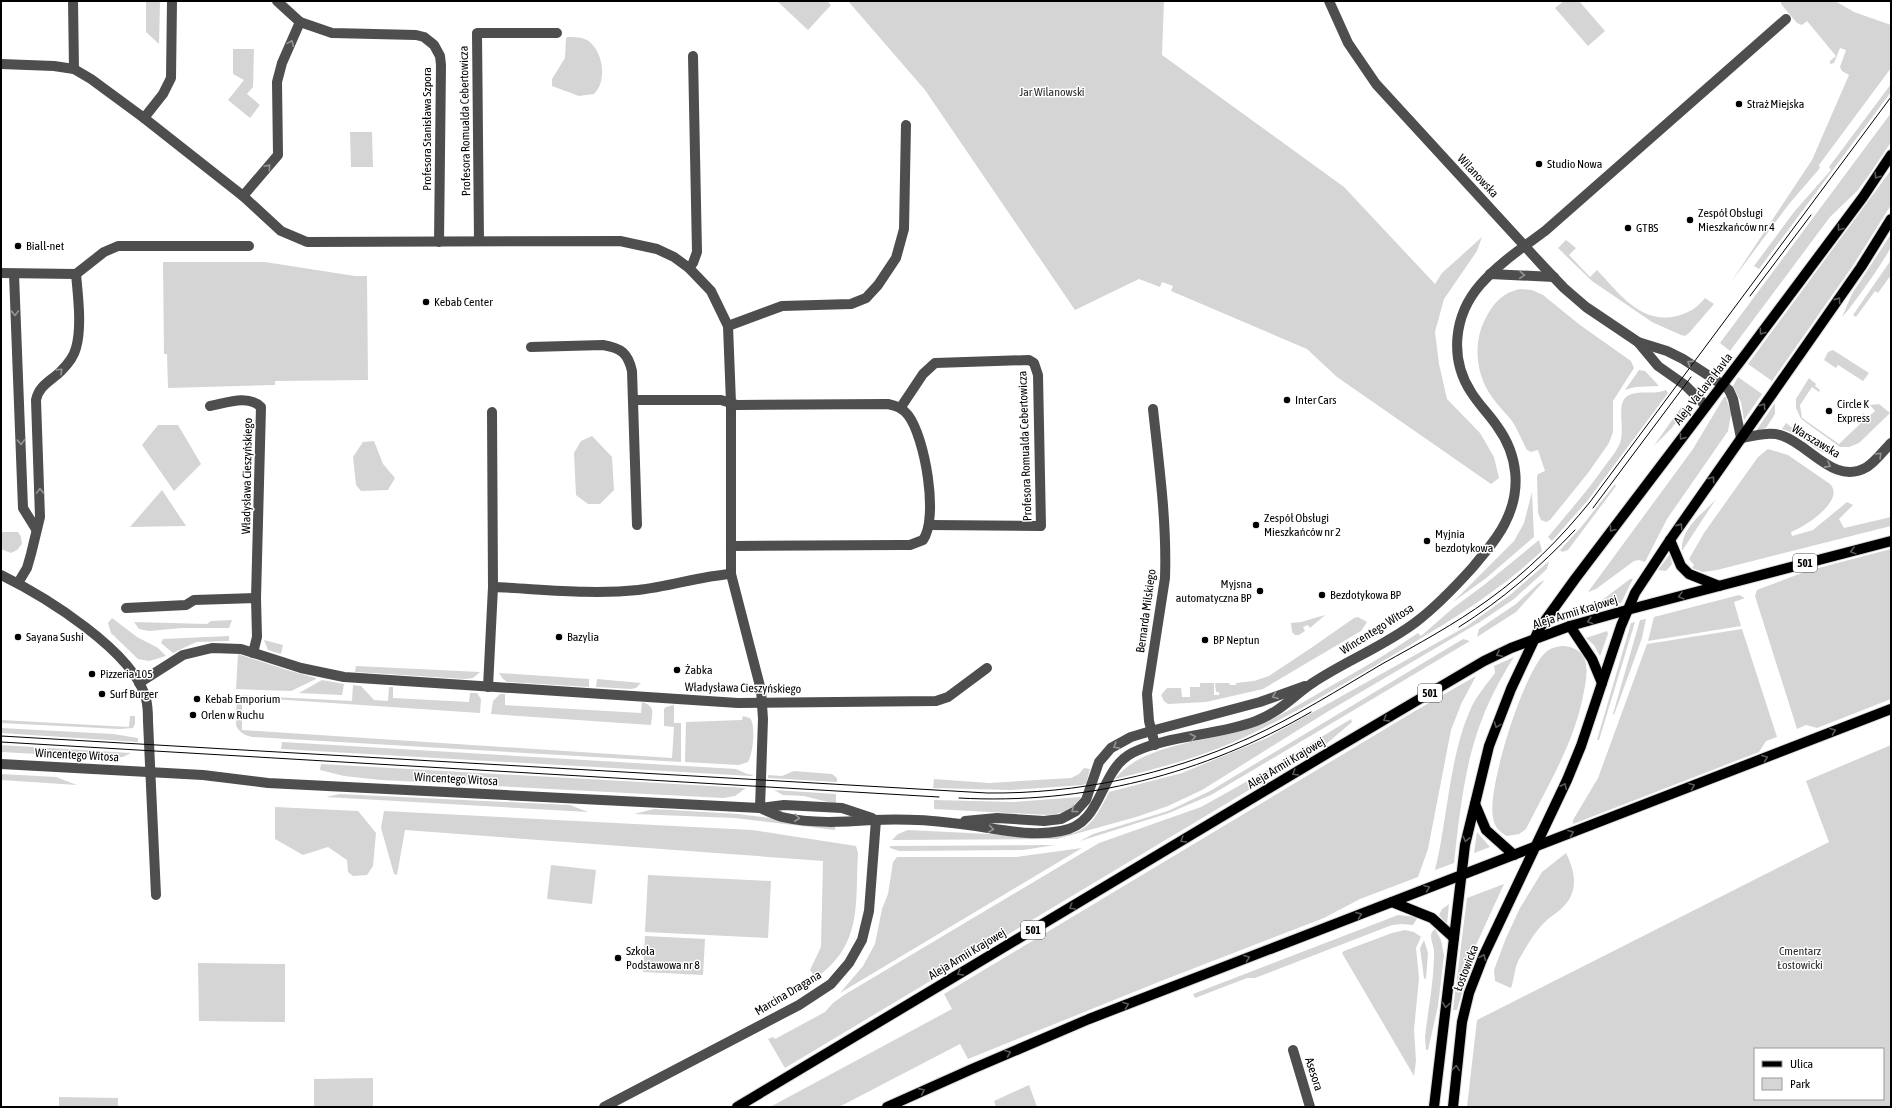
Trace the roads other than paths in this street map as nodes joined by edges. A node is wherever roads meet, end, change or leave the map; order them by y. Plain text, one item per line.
1 (74, 1) edge
2 (172, 1) edge
3 (277, 1) edge
4 (1329, 1) edge
5 (1786, 19) dead end
6 (300, 22) junction
7 (557, 33) dead end
8 (693, 56) dead end
9 (1, 64) edge
10 (74, 69) junction
11 (144, 118) junction
12 (906, 125) dead end
13 (1891, 155) edge
14 (242, 196) junction
15 (1891, 218) edge
16 (479, 241) junction
17 (439, 242) junction
18 (249, 246) dead end
19 (1524, 246) junction
20 (689, 268) junction
21 (1, 273) edge
22 (14, 274) junction
23 (76, 274) junction
24 (1490, 274) junction
25 (1554, 277) junction
26 (728, 326) junction
27 (1638, 342) junction
28 (531, 347) dead end
29 (1723, 385) junction
30 (633, 400) junction
31 (731, 403) junction
32 (210, 406) dead end
33 (1706, 406) junction
34 (901, 407) junction
35 (1153, 409) dead end
36 (492, 412) dead end
37 (1741, 438) junction
38 (1891, 443) edge
39 (637, 525) dead end
40 (930, 526) junction
41 (36, 529) junction
42 (1670, 540) junction
43 (1891, 541) edge
44 (732, 546) junction
45 (731, 574) junction
46 (1, 575) edge
47 (18, 583) junction
48 (1719, 586) junction
49 (493, 587) junction
50 (256, 598) junction
51 (126, 608) dead end
52 (1627, 610) junction
53 (1570, 626) junction
54 (1535, 638) junction
55 (253, 653) junction
56 (987, 668) dead end
57 (139, 683) junction
58 (1602, 683) junction
59 (1312, 684) junction
60 (488, 687) junction
61 (763, 704) junction
62 (1891, 709) edge
63 (1151, 731) junction
64 (1155, 745) junction
65 (1, 764) edge
66 (151, 772) junction
67 (1476, 804) junction
68 (760, 808) junction
69 (876, 820) junction
70 (953, 823) junction
71 (1535, 847) junction
72 (1514, 855) junction
73 (1462, 875) junction
74 (156, 894) dead end
75 (1392, 902) junction
76 (1454, 938) junction
77 (1292, 1050) dead end
78 (604, 1107) edge
79 (737, 1107) edge
80 (886, 1107) edge
81 (1310, 1107) edge
82 (1434, 1107) edge
83 (1453, 1107) edge

1 - 10 street
2 - 11 street
3 - 6 street, Profesora Stanisława Szpora
4 - 19 street, Wilanowska
5 - 19 street, Wincentego Witosa
14 -> 6 street
6 - 17 street, Profesora Stanisława Szpora
7 - 16 street, Profesora Romualda Cebertowicza
8 - 20 street
9 - 10 street
10 - 11 street
11 - 14 street
12 - 26 street
13 -> 29 main road, Aleja Vaclava Havla
14 - 17 street
37 -> 15 main road
16 - 17 street
16 - 20 street
18 - 23 street
19 - 24 street, Wincentego Witosa
19 - 25 street, Wilanowska
20 - 26 street
21 - 22 street
22 - 23 street
22 -> 41 street
41 -> 23 street
24 -> 25 street
24 - 59 street, Wincentego Witosa
25 - 27 street, Wilanowska
26 - 31 street
29 -> 27 street, Wilanowska
27 - 33 street, Wilanowska
28 - 30 street
29 - 33 main road, Aleja Vaclava Havla
29 - 37 street, Wilanowska
30 - 31 street
30 - 39 street
31 - 34 street
31 - 44 street
32 - 50 street, Władysława Cieszyńskiego
33 -> 54 main road, Aleja Vaclava Havla
34 - 40 street
34 - 40 street, Profesora Romualda Cebertowicza
35 - 63 street, Bernarda Milskiego
36 - 49 street
37 -> 38 street, Warszawska
42 -> 37 main road
40 - 44 street
41 - 47 street
42 - 48 main road
42 - 52 main road
43 -> 48 main road, Aleja Armii Krajowej / 501
44 - 45 street
45 - 49 street
45 - 61 street
46 - 47 street
47 - 57 street
48 -> 52 main road, Aleja Armii Krajowej / 501
49 - 60 street
50 - 51 street
50 - 55 street, Władysława Cieszyńskiego
52 -> 53 main road, Aleja Armii Krajowej / 501
52 - 58 main road, Łostowicka
53 - 54 main road, Aleja Armii Krajowej / 501
53 - 58 main road
54 -> 67 main road, Aleja Vaclava Havla
54 -> 79 main road, Aleja Armii Krajowej / 501
55 - 57 street, Władysława Cieszyńskiego
55 - 60 street, Władysława Cieszyńskiego
56 - 61 street, Władysława Cieszyńskiego
57 - 66 street
71 -> 58 main road, Łostowicka
59 -> 63 street, Wincentego Witosa
64 -> 59 street, Wincentego Witosa
60 - 61 street, Władysława Cieszyńskiego
61 - 68 street
71 -> 62 main road
63 - 64 street, Bernarda Milskiego
63 -> 70 street, Wincentego Witosa
70 -> 64 street, Wincentego Witosa
65 - 66 street, Wincentego Witosa
66 - 68 street, Wincentego Witosa
66 - 74 street
67 - 72 main road
67 -> 73 main road, Łostowicka
68 -> 69 street, Wincentego Witosa
68 - 69 street, Wincentego Witosa
69 - 70 street, Wincentego Witosa
69 - 78 street, Marcina Dragana
71 - 72 main road
83 -> 71 main road, Łostowicka
72 - 73 main road
75 -> 73 main road
73 - 76 main road, Łostowicka
75 - 76 main road
80 -> 75 main road
76 -> 82 main road, Łostowicka
77 - 81 street, Asesora

